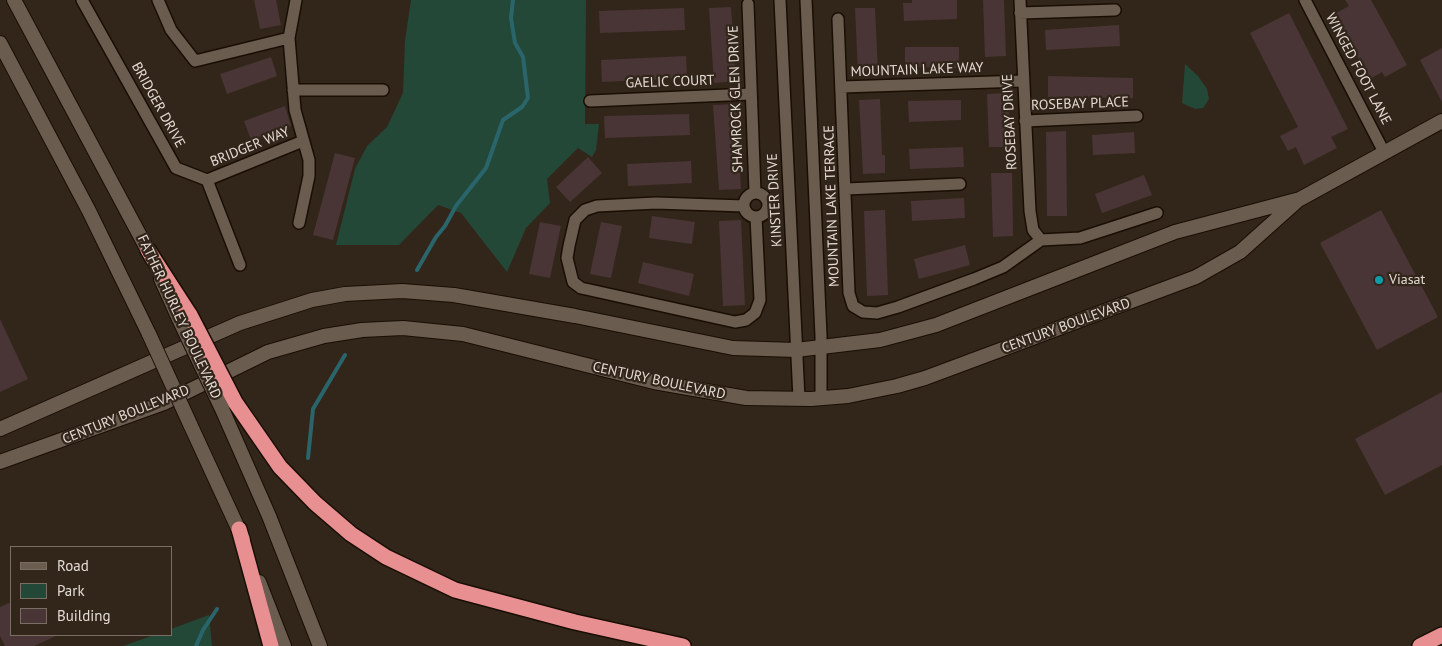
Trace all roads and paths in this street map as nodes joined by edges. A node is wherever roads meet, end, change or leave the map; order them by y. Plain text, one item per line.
1 (14, 0) edge
2 (82, 0) edge
3 (158, 0) edge
4 (296, 0) edge
5 (780, 0) edge
6 (806, 0) edge
7 (1020, 0) edge
8 (1305, 0) edge
9 (748, 1) edge
10 (1115, 10) dead end
11 (1020, 13) junction
12 (838, 19) dead end
13 (289, 38) junction
14 (0, 43) edge
15 (1023, 80) junction
16 (842, 88) junction
17 (293, 90) junction
18 (383, 90) dead end
19 (751, 94) junction
20 (590, 101) dead end
21 (1137, 116) dead end
22 (1025, 121) junction
23 (1442, 121) edge
24 (303, 141) junction
25 (1384, 152) junction
26 (207, 180) junction
27 (960, 184) dead end
28 (846, 189) junction
29 (755, 193) junction
30 (1300, 199) junction
31 (791, 203) junction
32 (768, 204) junction
33 (744, 206) junction
34 (1157, 213) dead end
35 (756, 217) junction
36 (299, 223) dead end
37 (1041, 240) junction
38 (148, 250) joint
39 (240, 265) dead end
40 (821, 348) junction
41 (796, 350) junction
42 (821, 398) junction
43 (799, 399) junction
44 (228, 406) junction
45 (0, 429) edge
46 (0, 462) edge
47 (239, 529) junction
48 (1442, 635) edge
49 (271, 646) edge
50 (284, 646) edge
51 (320, 646) edge
52 (682, 646) edge
53 (1420, 646) edge

1 - 38 street, FATHER HURLEY BOULEVARD
2 - 26 street, BRIDGER DRIVE
3 - 13 street
4 - 13 street
5 - 31 street, KINSTER DRIVE
6 - 40 street
7 - 11 street, ROSEBAY DRIVE
8 - 25 street, WINGED FOOT LANE
9 - 19 street, SHAMROCK GLEN DRIVE
10 - 11 street
11 - 15 street, ROSEBAY DRIVE
12 - 16 street, MOUNTAIN LAKE TERRACE
13 - 17 street
14 - 47 street, bridge
15 - 16 street, MOUNTAIN LAKE WAY
15 - 22 street, ROSEBAY DRIVE
16 - 28 street, MOUNTAIN LAKE TERRACE
17 - 18 street
17 - 24 street
19 - 20 street, GAELIC COURT
19 - 29 street, SHAMROCK GLEN DRIVE
21 - 22 street, ROSEBAY PLACE
22 - 37 street, ROSEBAY DRIVE
23 - 25 street, CENTURY BOULEVARD
24 - 26 street, BRIDGER WAY
24 - 36 street
25 - 30 street, CENTURY BOULEVARD
26 - 39 street
27 - 28 street
28 - 37 street, MOUNTAIN LAKE TERRACE
29 - 32 street
29 - 33 street
30 - 40 street, CENTURY BOULEVARD
30 - 42 street, CENTURY BOULEVARD
31 - 32 street
31 - 41 street, KINSTER DRIVE
32 - 35 street
33 - 35 street
33 - 35 street
34 - 37 street
38 - 44 highway, bridge
40 - 41 street, CENTURY BOULEVARD
40 - 42 street
41 - 43 street, KINSTER DRIVE
41 - 45 street, CENTURY BOULEVARD
42 - 43 street, CENTURY BOULEVARD
43 - 46 street, CENTURY BOULEVARD
44 - 51 street, FATHER HURLEY BOULEVARD
44 - 52 highway
47 - 49 highway
47 - 50 street
48 - 53 highway

